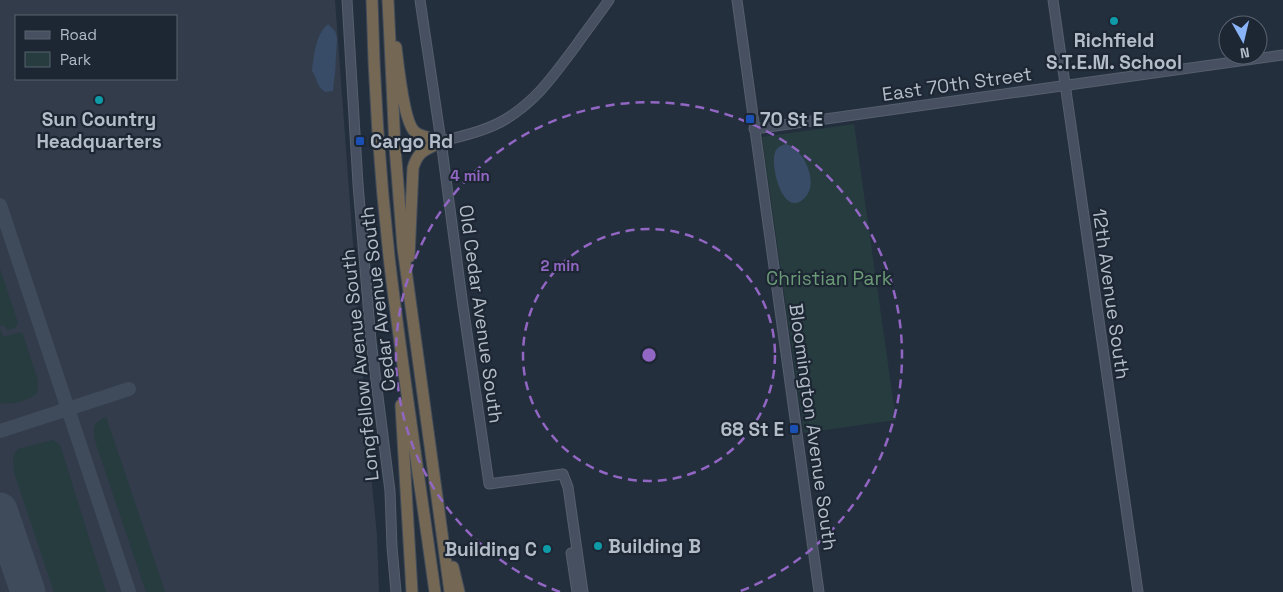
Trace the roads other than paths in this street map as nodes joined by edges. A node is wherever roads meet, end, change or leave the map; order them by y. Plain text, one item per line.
1 (347, 0) edge
2 (372, 0) edge
3 (389, 0) edge
4 (420, 0) edge
5 (609, 0) edge
6 (736, 0) edge
7 (1053, 0) edge
8 (1283, 55) edge
9 (1065, 86) junction
10 (754, 129) junction
11 (441, 141) junction
12 (408, 287) junction
13 (400, 344) junction
14 (434, 473) junction
15 (563, 474) junction
16 (394, 592) edge
17 (412, 592) edge
18 (435, 592) edge
19 (450, 592) edge
20 (459, 592) edge
21 (577, 592) edge
22 (583, 592) edge
23 (819, 592) edge
24 (1138, 592) edge

1 - 16 street, Longfellow Avenue South
2 - 13 highway, Cedar Avenue South
3 - 11 highway
3 - 12 highway, Cedar Avenue South
4 - 11 street, Old Cedar Avenue South
5 - 11 street
6 - 10 street, Bloomington Avenue South
7 - 9 street, 12th Avenue South
8 - 9 street, East 70th Street
9 - 10 street, East 70th Street
9 - 24 street, 12th Avenue South
10 - 23 street, Bloomington Avenue South
11 - 12 highway
11 - 15 street, Old Cedar Avenue South
12 - 14 highway, Cedar Avenue South
13 - 17 highway
13 - 18 highway, Cedar Avenue South
14 - 19 highway, Cedar Avenue South
14 - 20 highway
15 - 21 street
15 - 22 street

